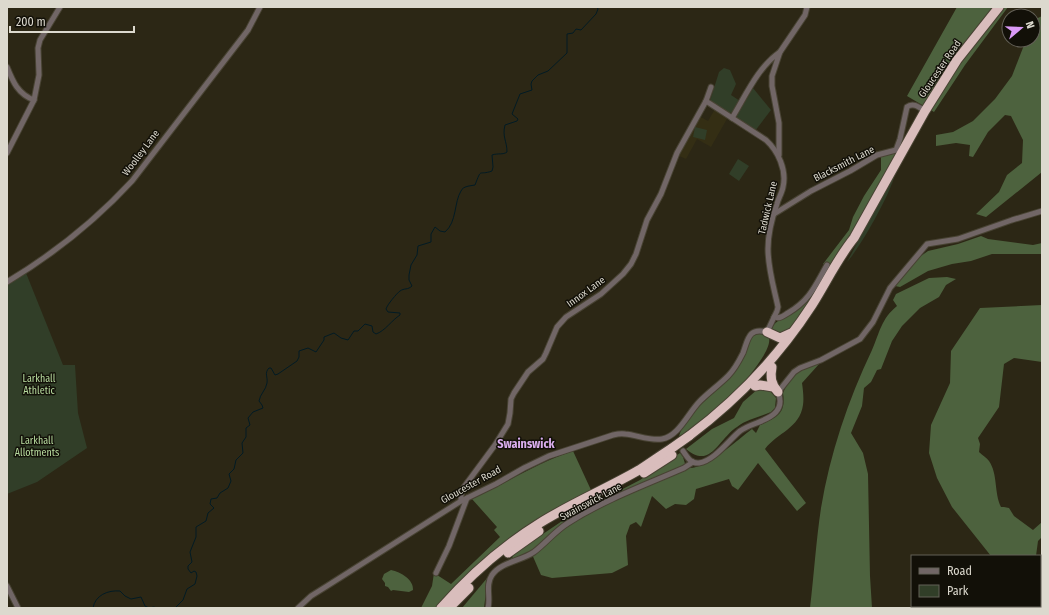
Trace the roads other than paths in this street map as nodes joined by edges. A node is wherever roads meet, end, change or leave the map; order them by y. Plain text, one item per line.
1 (60, 7) edge
2 (260, 7) edge
3 (807, 7) edge
4 (999, 7) edge
5 (780, 52) junction
6 (7, 67) edge
7 (711, 87) dead end
8 (34, 100) junction
9 (706, 101) junction
10 (925, 111) junction
11 (732, 118) junction
12 (7, 153) edge
13 (779, 158) junction
14 (780, 195) junction
15 (787, 205) junction
16 (1042, 211) edge
17 (774, 214) junction
18 (854, 238) junction
19 (827, 265) dead end
20 (7, 282) edge
21 (774, 317) junction
22 (768, 333) junction
23 (793, 333) junction
24 (772, 363) junction
25 (755, 386) junction
26 (775, 389) junction
27 (672, 434) junction
28 (691, 439) junction
29 (676, 448) junction
30 (692, 462) junction
31 (467, 498) junction
32 (461, 501) junction
33 (436, 573) dead end
34 (7, 586) edge
35 (18, 608) edge
36 (298, 608) edge
37 (441, 608) edge
38 (449, 608) edge
39 (488, 608) edge

1 - 8 street
2 - 20 street, Woolley Lane
3 - 5 street, Tadwick Lane
4 - 10 highway, Gloucester Road
5 - 11 street, Tadwick Lane
5 - 13 street, Tadwick Lane
6 - 8 street
7 - 9 street, Innox Lane
8 - 12 street
9 - 11 street, Tadwick Lane
9 - 32 street, Innox Lane
10 - 15 street, Blacksmith Lane
10 - 18 highway, Gloucester Road
11 - 13 street, Tadwick Lane
13 - 14 street, Tadwick Lane
14 - 15 street
14 - 17 street, Tadwick Lane
15 - 17 street, Blacksmith Lane
16 - 26 street
17 - 21 street, Tadwick Lane
18 - 23 highway
18 - 24 highway
19 - 21 street
21 - 22 street, Tadwick Lane
22 - 23 highway
22 - 24 highway
22 - 27 street
23 - 24 highway
24 - 25 highway
24 - 26 highway
24 - 28 highway
25 - 26 highway
25 - 28 highway
26 - 30 street
27 - 29 street
27 - 31 street, Gloucester Road
28 - 29 highway, bridge
29 - 30 street
29 - 37 highway
29 - 38 highway
30 - 39 street, Swainswick Lane
31 - 32 street, Gloucester Road
31 - 33 street
32 - 36 street, Gloucester Road
34 - 35 street

